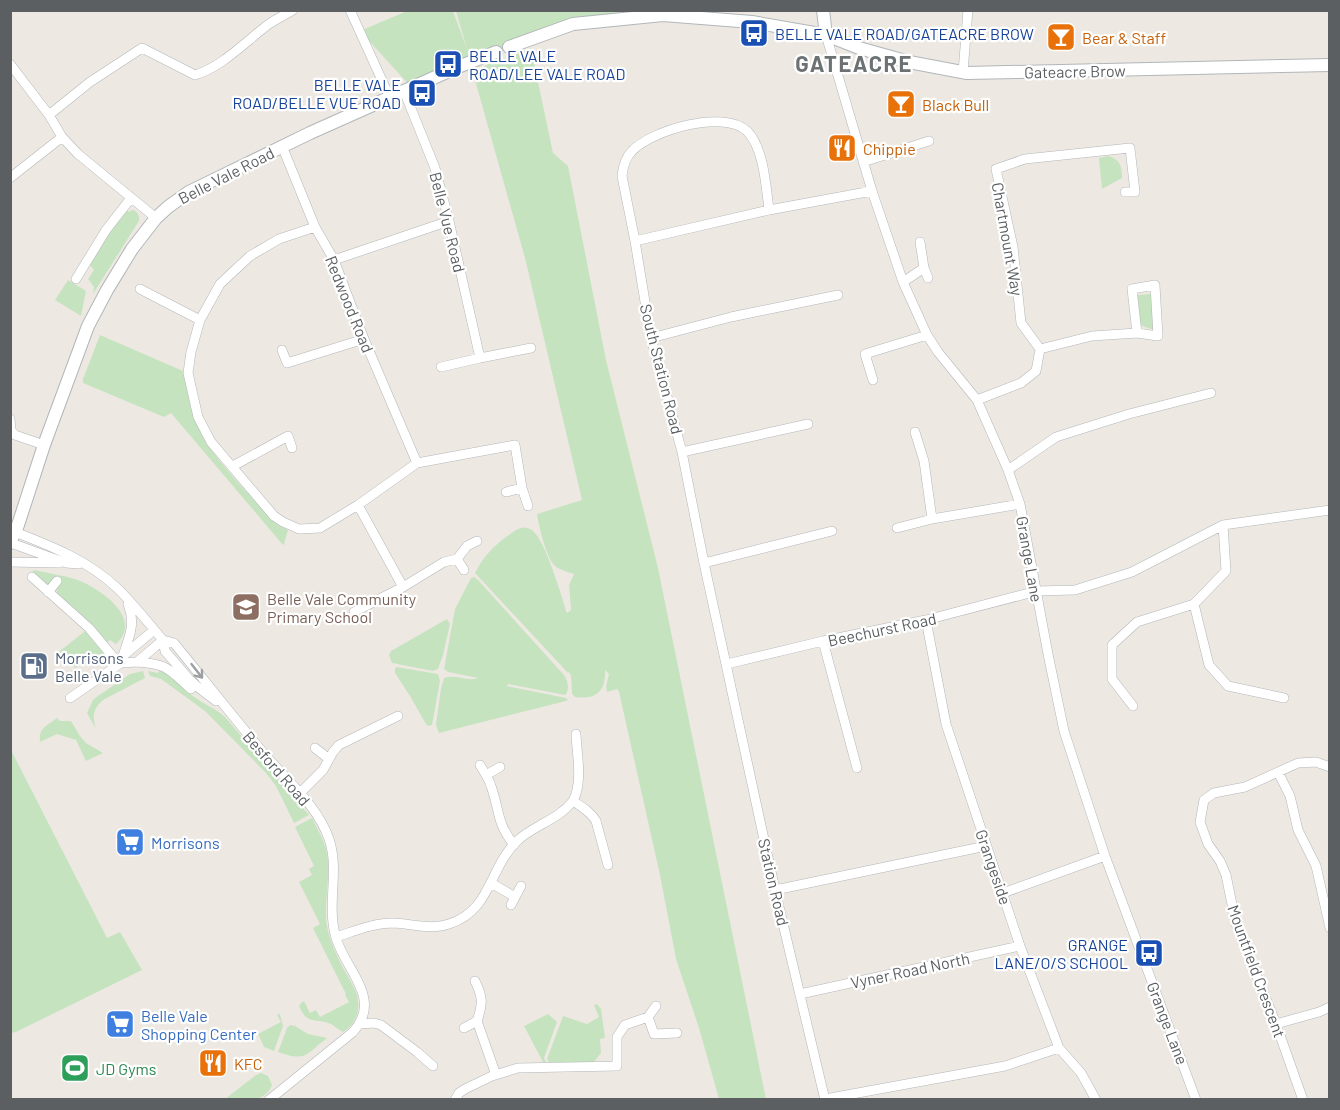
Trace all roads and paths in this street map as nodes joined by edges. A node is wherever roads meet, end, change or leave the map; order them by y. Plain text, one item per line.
1 (293, 10) edge
2 (350, 10) edge
3 (823, 10) edge
4 (968, 10) edge
5 (826, 35) junction
6 (509, 46) dead end
7 (496, 52) dead end
8 (10, 64) edge
9 (1329, 65) edge
10 (963, 72) junction
11 (404, 91) junction
12 (390, 98) junction
13 (50, 115) junction
14 (62, 137) junction
15 (928, 141) dead end
16 (282, 146) junction
17 (863, 162) junction
18 (10, 178) edge
19 (872, 191) junction
20 (1125, 192) dead end
21 (130, 198) junction
22 (769, 210) junction
23 (156, 218) junction
24 (449, 221) junction
25 (315, 227) junction
26 (635, 241) junction
27 (920, 242) dead end
28 (334, 260) junction
29 (924, 268) junction
30 (928, 278) dead end
31 (76, 279) dead end
32 (903, 282) junction
33 (140, 289) dead end
34 (838, 296) dead end
35 (200, 320) junction
36 (1137, 333) junction
37 (927, 335) junction
38 (651, 338) junction
39 (363, 339) junction
40 (531, 348) dead end
41 (1040, 349) junction
42 (282, 350) dead end
43 (480, 357) junction
44 (441, 367) dead end
45 (873, 380) dead end
46 (1211, 393) dead end
47 (977, 400) junction
48 (10, 419) edge
49 (808, 424) dead end
50 (915, 432) dead end
51 (44, 445) junction
52 (292, 448) dead end
53 (682, 452) junction
54 (417, 463) junction
55 (233, 466) junction
56 (1008, 470) junction
57 (522, 488) junction
58 (506, 492) dead end
59 (1020, 504) junction
60 (358, 506) junction
61 (528, 506) dead end
62 (1329, 510) edge
63 (932, 519) junction
64 (1223, 525) junction
65 (897, 528) dead end
66 (832, 531) dead end
67 (12, 539) edge
68 (477, 541) dead end
69 (457, 559) junction
70 (10, 562) edge
71 (66, 563) junction
72 (704, 563) junction
73 (85, 565) junction
74 (464, 570) dead end
75 (32, 577) dead end
76 (57, 581) dead end
77 (403, 587) junction
78 (1036, 591) junction
79 (48, 592) junction
80 (124, 595) junction
81 (1194, 604) junction
82 (354, 612) dead end
83 (926, 620) junction
84 (154, 630) junction
85 (163, 640) junction
86 (823, 641) junction
87 (121, 661) junction
88 (137, 662) junction
89 (727, 664) junction
90 (70, 698) dead end
91 (1284, 698) dead end
92 (217, 702) junction
93 (1133, 706) dead end
94 (227, 709) junction
95 (398, 716) dead end
96 (576, 734) dead end
97 (315, 748) dead end
98 (329, 759) junction
99 (480, 765) dead end
100 (500, 767) dead end
101 (1329, 767) edge
102 (857, 768) dead end
103 (1278, 772) junction
104 (486, 775) junction
105 (300, 793) junction
106 (573, 801) junction
107 (514, 845) junction
108 (986, 846) junction
109 (1105, 856) junction
110 (608, 865) dead end
111 (491, 883) junction
112 (521, 885) dead end
113 (1325, 885) edge
114 (775, 890) junction
115 (1003, 893) junction
116 (1329, 928) edge
117 (336, 937) junction
118 (1020, 946) junction
119 (475, 981) dead end
120 (800, 994) junction
121 (656, 1006) dead end
122 (1329, 1007) edge
123 (648, 1017) junction
124 (477, 1021) junction
125 (359, 1024) junction
126 (1276, 1024) junction
127 (464, 1028) dead end
128 (677, 1034) dead end
129 (1059, 1048) junction
130 (432, 1066) dead end
131 (496, 1075) junction
132 (455, 1099) edge
133 (825, 1099) edge
134 (269, 1100) edge
135 (1096, 1100) edge
136 (1196, 1100) edge
137 (1303, 1100) edge

1 - 13 street
2 - 12 street
3 - 5 main road
4 - 10 street
5 - 6 main road
5 - 10 main road, Gateacre Brow
5 - 17 street, Grange Lane
7 - 11 main road, Belle Vale Road
8 - 13 street
9 - 10 main road, Gateacre Brow
11 - 12 main road, Belle Vale Road
11 - 24 street, Belle Vue Road
12 - 16 main road, Belle Vale Road
13 - 14 street
14 - 18 street
14 - 21 street
15 - 17 street
16 - 23 main road, Belle Vale Road
16 - 25 street, Redwood Road
17 - 19 street, Grange Lane
19 - 22 street
19 - 32 street, Grange Lane
20 - 41 street, Chartmount Way
21 - 23 street
21 - 31 street
22 - 26 street
22 - 26 street, South Station Road
23 - 51 main road, Belle Vale Road
24 - 28 street
24 - 43 street, Belle Vue Road
25 - 28 street, Redwood Road
25 - 35 street
26 - 38 street, South Station Road
27 - 29 street
28 - 39 street, Redwood Road
29 - 30 street
29 - 32 street
32 - 37 street, Grange Lane
33 - 35 street
34 - 38 street
35 - 55 street
36 - 36 street
36 - 41 street
37 - 45 street
37 - 47 street, Grange Lane
38 - 53 street, South Station Road
39 - 42 street
39 - 54 street, Redwood Road
40 - 43 street
41 - 47 street
43 - 44 street
46 - 56 street
47 - 56 street, Grange Lane
48 - 51 street
49 - 53 street
50 - 63 street
51 - 67 main road, Belle Vale Road
52 - 55 street
53 - 72 street, South Station Road
54 - 57 street
54 - 60 street
55 - 60 street
56 - 59 street, Grange Lane
57 - 58 street
57 - 61 street
59 - 63 street
59 - 78 street, Grange Lane
60 - 77 street
62 - 64 street, Beechurst Road
63 - 65 street
64 - 78 street, Beechurst Road
64 - 81 street
66 - 72 street
67 - 71 street, Besford Road
67 - 73 street, Besford Road
68 - 69 street
69 - 74 street
69 - 77 street
70 - 71 street, Besford Road
71 - 73 street, Besford Road
72 - 89 street, South Station Road
73 - 80 street, Besford Road
75 - 79 street
76 - 79 street
77 - 82 street
78 - 83 street, Beechurst Road
78 - 109 street, Grange Lane
79 - 87 street
80 - 84 street, Besford Road
80 - 87 street
81 - 91 street
81 - 93 street
83 - 86 street, Beechurst Road
83 - 108 street, Grangeside
84 - 85 street, Besford Road
84 - 87 street
85 - 88 street
85 - 92 street
85 -> 94 street, Besford Road
86 - 89 street, Beechurst Road
86 - 102 street
87 - 88 street
87 - 90 street
88 - 92 street
89 - 114 street, Station Road
92 - 94 street
94 - 105 street, Besford Road
95 - 98 street
96 - 106 street
97 - 98 street
98 - 105 street
99 - 104 street
100 - 104 street
101 - 103 street, Mountfield Crescent
103 - 113 street
103 - 126 street, Mountfield Crescent
104 - 107 street
105 - 117 street, Besford Road
106 - 107 street
106 - 110 street
107 - 111 street
108 - 114 street
108 - 115 street, Grangeside
109 - 115 street
109 - 136 street, Grange Lane
111 - 112 street
111 - 117 street
113 - 116 street
114 - 120 street, Station Road
115 - 118 street, Grangeside
117 - 125 street, Besford Road
118 - 120 street, Vyner Road North
118 - 129 street, Grangeside
119 - 124 street
120 - 133 street, Station Road
121 - 123 street
122 - 126 street
123 - 128 street
123 - 131 street
124 - 127 street
124 - 131 street
125 - 130 street
125 - 134 street
126 - 137 street, Mountfield Crescent
129 - 133 street
129 - 135 street, Grangeside
131 - 132 street

